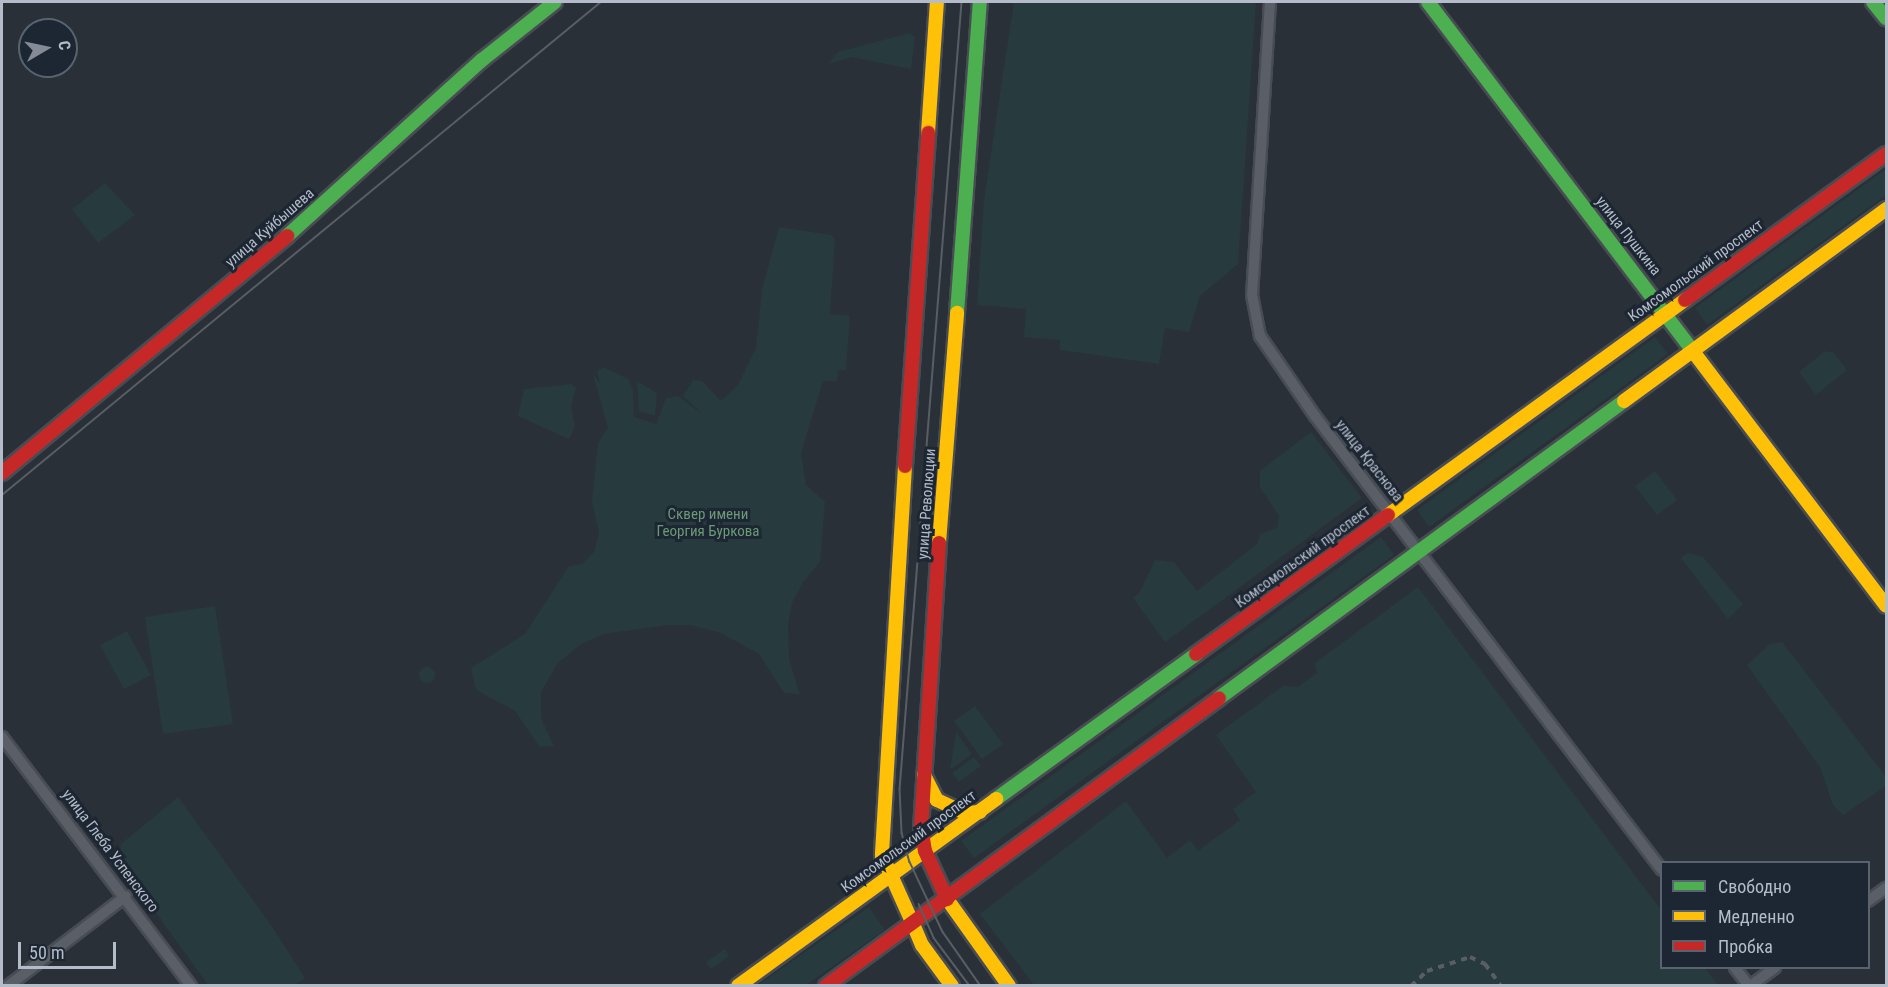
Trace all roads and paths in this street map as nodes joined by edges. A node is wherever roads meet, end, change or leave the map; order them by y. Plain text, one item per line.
1 (552, 2) edge
2 (937, 2) edge
3 (980, 2) edge
4 (1270, 2) edge
5 (1428, 2) edge
6 (1873, 2) edge
7 (1887, 18) edge
8 (1887, 154) edge
9 (1887, 209) edge
10 (1665, 312) junction
11 (1694, 350) junction
12 (4, 466) edge
13 (1391, 513) junction
14 (1420, 551) junction
15 (1887, 606) edge
16 (2, 737) edge
17 (922, 773) junction
18 (980, 812) junction
19 (925, 851) junction
20 (1660, 867) edge
21 (891, 876) junction
22 (1887, 888) edge
23 (126, 896) junction
24 (947, 899) junction
25 (1870, 900) edge
26 (913, 924) junction
27 (1736, 969) edge
28 (1774, 969) edge
29 (8, 986) edge
30 (191, 986) edge
31 (738, 986) edge
32 (826, 986) edge
33 (952, 986) edge
34 (1009, 986) edge
35 (1749, 986) edge

1 - 12 main road, улица Куйбышева
2 - 21 main road, улица Революции
3 - 17 main road, улица Революции
4 - 13 street, улица Краснова
5 - 10 main road, улица Пушкина
6 - 7 main road
8 - 10 main road, Комсомольский проспект
9 - 11 main road
10 - 11 main road, улица Пушкина
10 - 13 main road, Комсомольский проспект
11 - 14 main road
11 - 15 main road, улица Пушкина
13 - 14 street, улица Краснова
13 - 18 main road, Комсомольский проспект
14 - 20 street, улица Краснова
14 - 24 main road
16 - 23 street, улица Глеба Успенского
17 - 18 main road
17 - 19 main road, улица Революции
18 - 19 main road, Комсомольский проспект
19 - 21 main road, Комсомольский проспект
19 - 24 main road, улица Революции
21 - 26 main road, улица Революции
21 - 31 main road, Комсомольский проспект
22 - 25 street
23 - 29 street
23 - 30 street, улица Глеба Успенского
24 - 26 main road
24 - 34 main road, улица Революции
26 - 32 main road
26 - 33 main road, улица Революции
27 - 35 street
28 - 35 street

